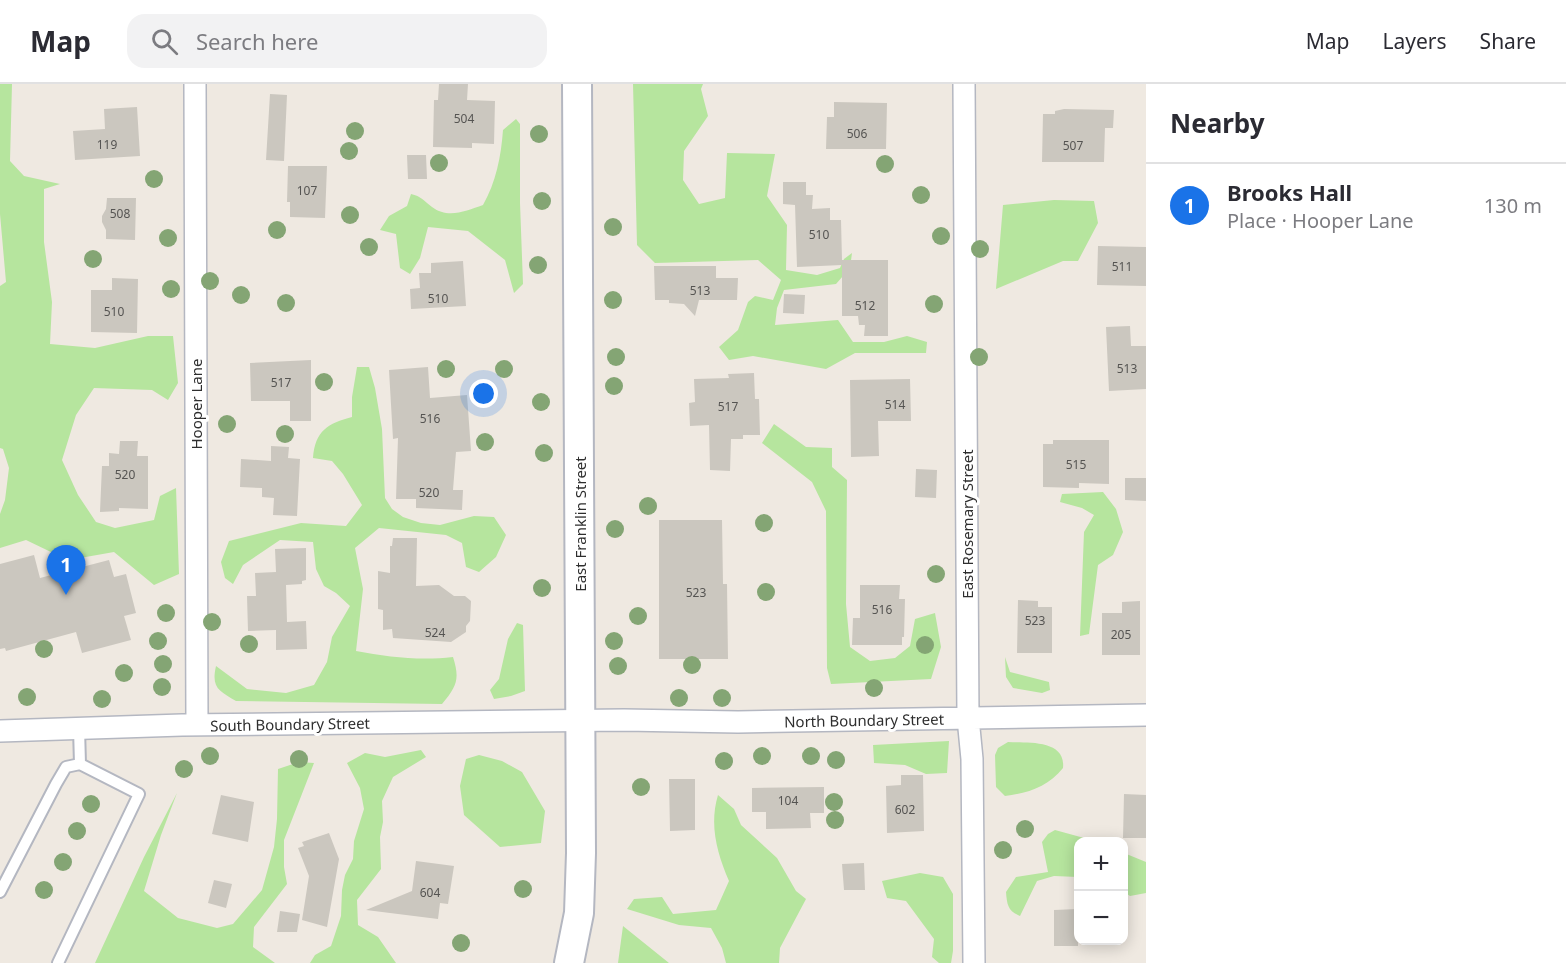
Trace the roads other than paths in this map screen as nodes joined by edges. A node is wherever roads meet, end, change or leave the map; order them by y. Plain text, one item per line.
1 (195, 84) edge
2 (578, 84) edge
3 (964, 84) edge
4 (1146, 715) edge
5 (968, 718) junction
6 (581, 721) junction
7 (197, 725) junction
8 (79, 728) junction
9 (0, 731) edge
10 (80, 764) junction
11 (0, 892) edge
12 (58, 963) edge
13 (569, 963) edge
14 (974, 963) edge

1 - 7 street, Hooper Lane
2 - 6 main road, East Franklin Street
3 - 5 street, East Rosemary Street
4 - 5 street, North Boundary Street
5 - 6 street, North Boundary Street
5 - 14 street, East Rosemary Street
6 - 7 street, South Boundary Street
6 - 13 main road, East Franklin Street
7 - 8 street, South Boundary Street
8 - 9 street, South Boundary Street
8 - 10 lane
10 - 11 lane
10 - 12 lane

